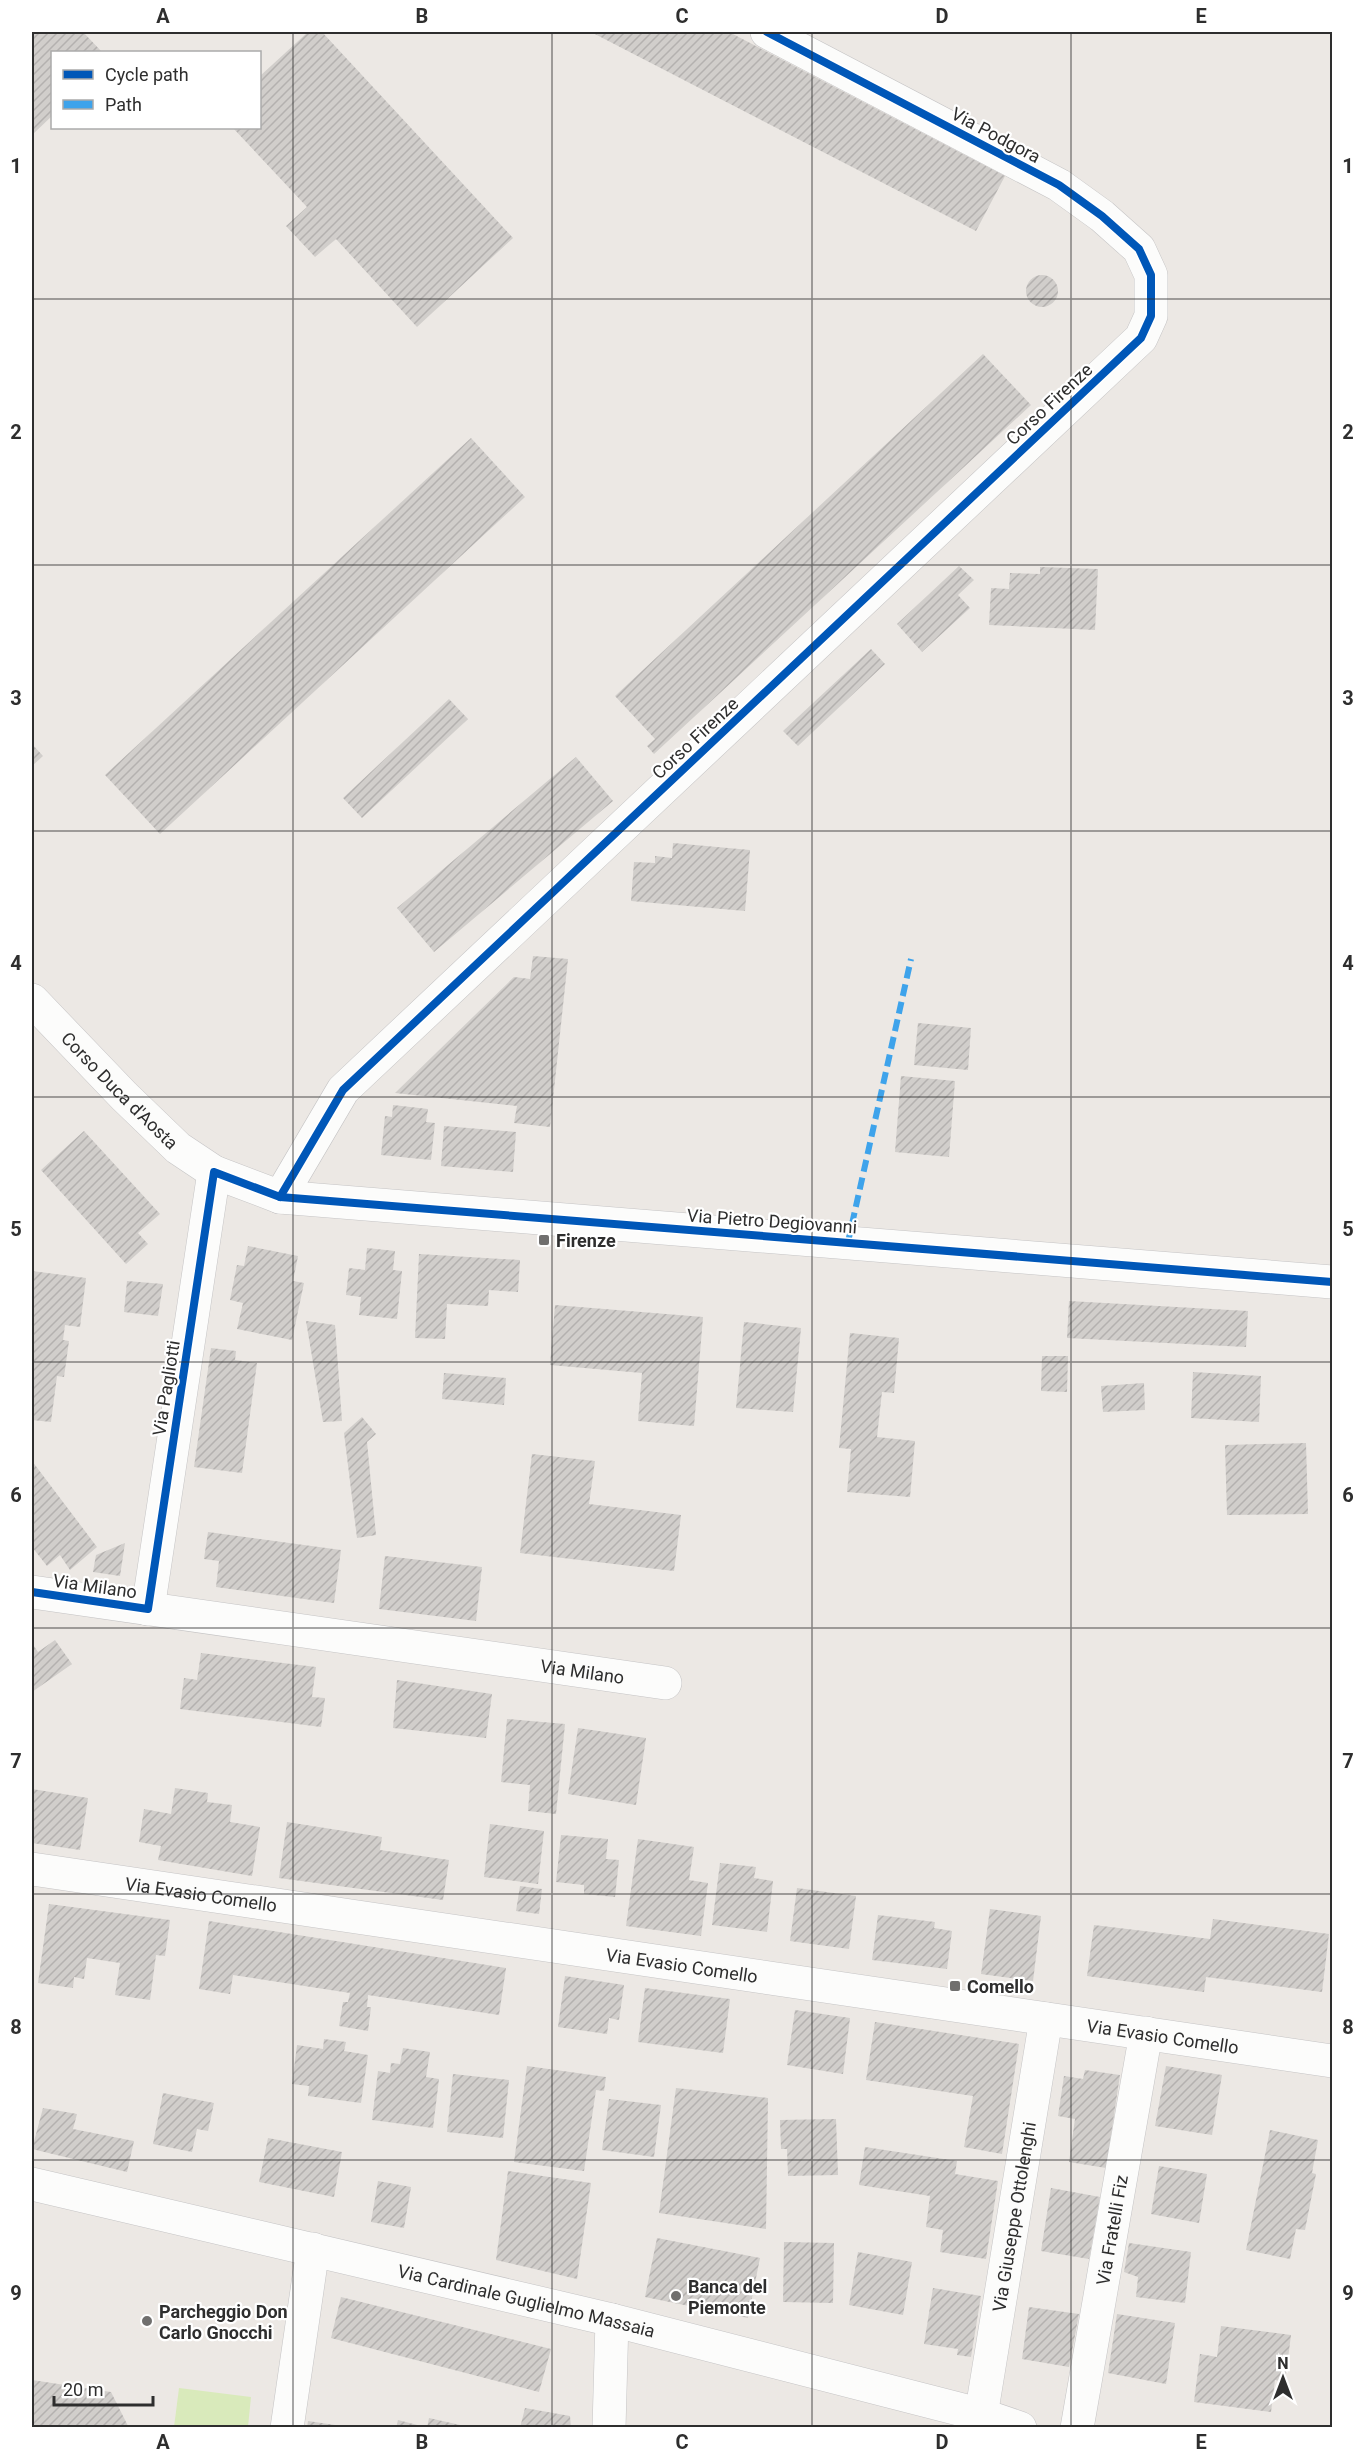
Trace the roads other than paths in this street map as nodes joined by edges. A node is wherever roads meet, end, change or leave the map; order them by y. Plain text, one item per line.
1 (767, 32) edge
2 (1151, 316) joint
3 (32, 1000) edge
4 (214, 1172) junction
5 (280, 1197) junction
6 (1332, 1282) edge
7 (34, 1593) edge
8 (148, 1609) junction
9 (664, 1683) dead end
10 (32, 1869) edge
11 (1046, 2019) junction
12 (1146, 2033) junction
13 (1332, 2061) edge
14 (32, 2184) edge
15 (313, 2249) junction
16 (612, 2320) junction
17 (981, 2421) edge
18 (287, 2427) edge
19 (609, 2427) edge
20 (1020, 2427) edge
21 (1077, 2427) edge

1 - 2 street, Via Podgora
2 - 5 street, Corso Firenze
3 - 4 street, Corso Duca d'Aosta
4 - 5 street, Via Pietro Degiovanni
4 - 8 street, Via Pagliotti
5 - 6 street, Via Pietro Degiovanni
7 - 8 street, Via Milano
8 - 9 street, Via Milano
10 - 11 street, Via Evasio Comello
11 - 12 street, Via Evasio Comello
11 - 17 street, Via Giuseppe Ottolenghi
12 - 13 street, Via Evasio Comello
12 - 21 street, Via Fratelli Fiz
14 - 15 street, Via Cardinale Guglielmo Massaia
15 - 16 street, Via Cardinale Guglielmo Massaia
15 - 18 street
16 - 17 street, Via Cardinale Guglielmo Massaia
16 - 19 street
17 - 20 street, Via Cardinale Guglielmo Massaia

